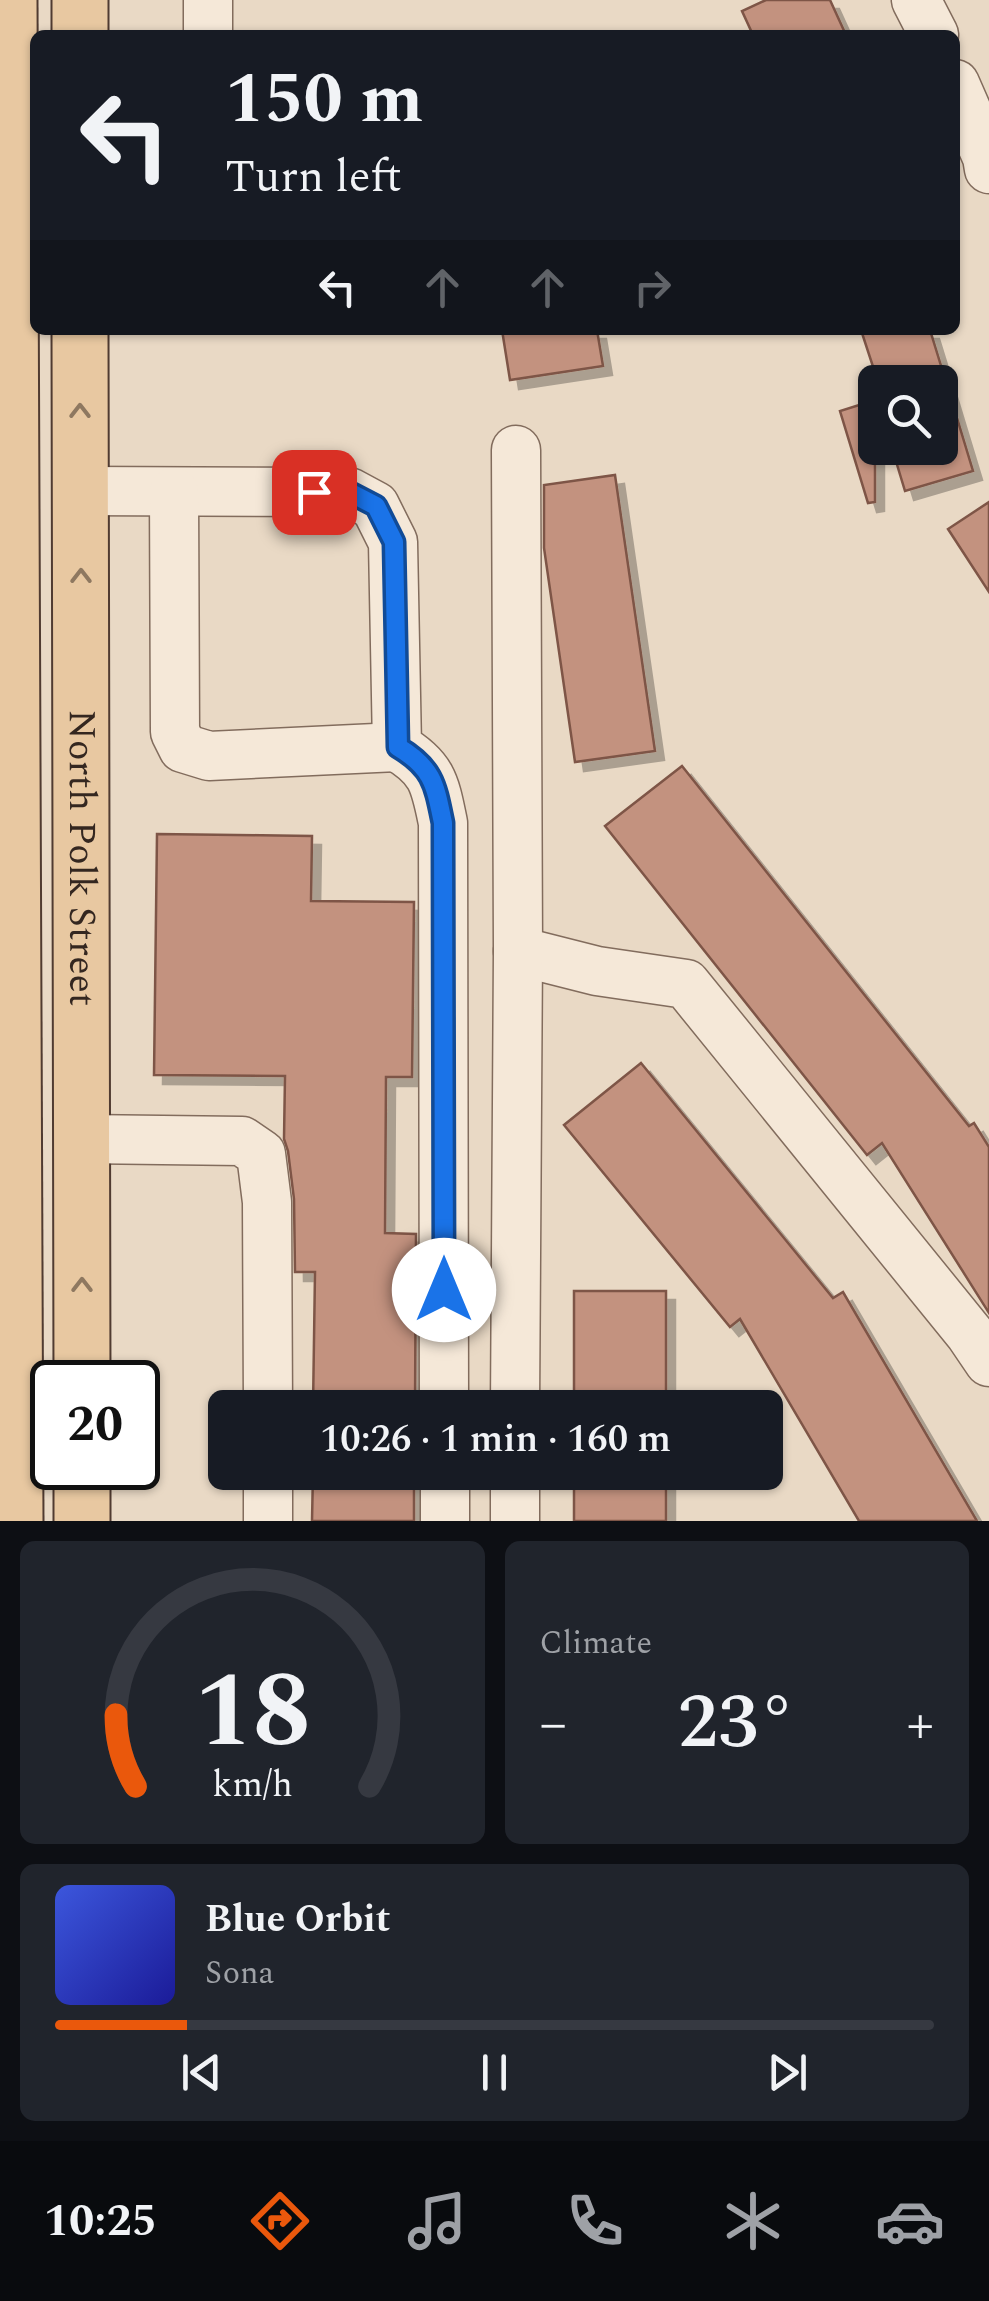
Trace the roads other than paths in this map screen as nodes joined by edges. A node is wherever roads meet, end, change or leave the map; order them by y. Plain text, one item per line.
1 (8, 0) edge
2 (80, 0) edge
3 (208, 0) edge
4 (916, 0) edge
5 (80, 30) edge
6 (208, 30) edge
7 (931, 30) edge
8 (960, 95) edge
9 (989, 170) edge
10 (80, 335) edge
11 (5, 388) edge
12 (516, 450) dead end
13 (81, 491) junction
14 (6, 492) edge
15 (174, 492) junction
16 (398, 747) junction
17 (82, 851) junction
18 (6, 853) edge
19 (518, 951) junction
20 (82, 1140) junction
21 (7, 1145) edge
22 (82, 1360) edge
23 (989, 1362) edge
24 (268, 1390) edge
25 (444, 1390) edge
26 (515, 1390) edge
27 (82, 1490) edge
28 (268, 1490) edge
29 (444, 1490) edge
30 (515, 1490) edge
31 (14, 1521) edge
32 (82, 1521) edge
33 (268, 1521) edge
34 (445, 1521) edge
35 (515, 1521) edge

1 - 11 main road, North Polk Street
2 - 5 main road
3 - 6 street
4 - 7 street
8 - 9 street
13 -> 10 main road, North Polk Street
11 - 14 main road, North Polk Street
12 - 19 street
13 - 14 main road
13 - 15 street
17 -> 13 main road, North Polk Street
14 - 18 main road, North Polk Street
15 - 16 street
15 - 16 street
16 - 25 street
17 - 18 main road
17 - 20 main road, North Polk Street
18 - 21 main road, North Polk Street
19 - 23 street
19 - 26 street
22 -> 20 main road, North Polk Street
20 - 24 street
21 - 31 main road, North Polk Street
27 - 32 main road
28 - 33 street
29 - 34 street
30 - 35 street

